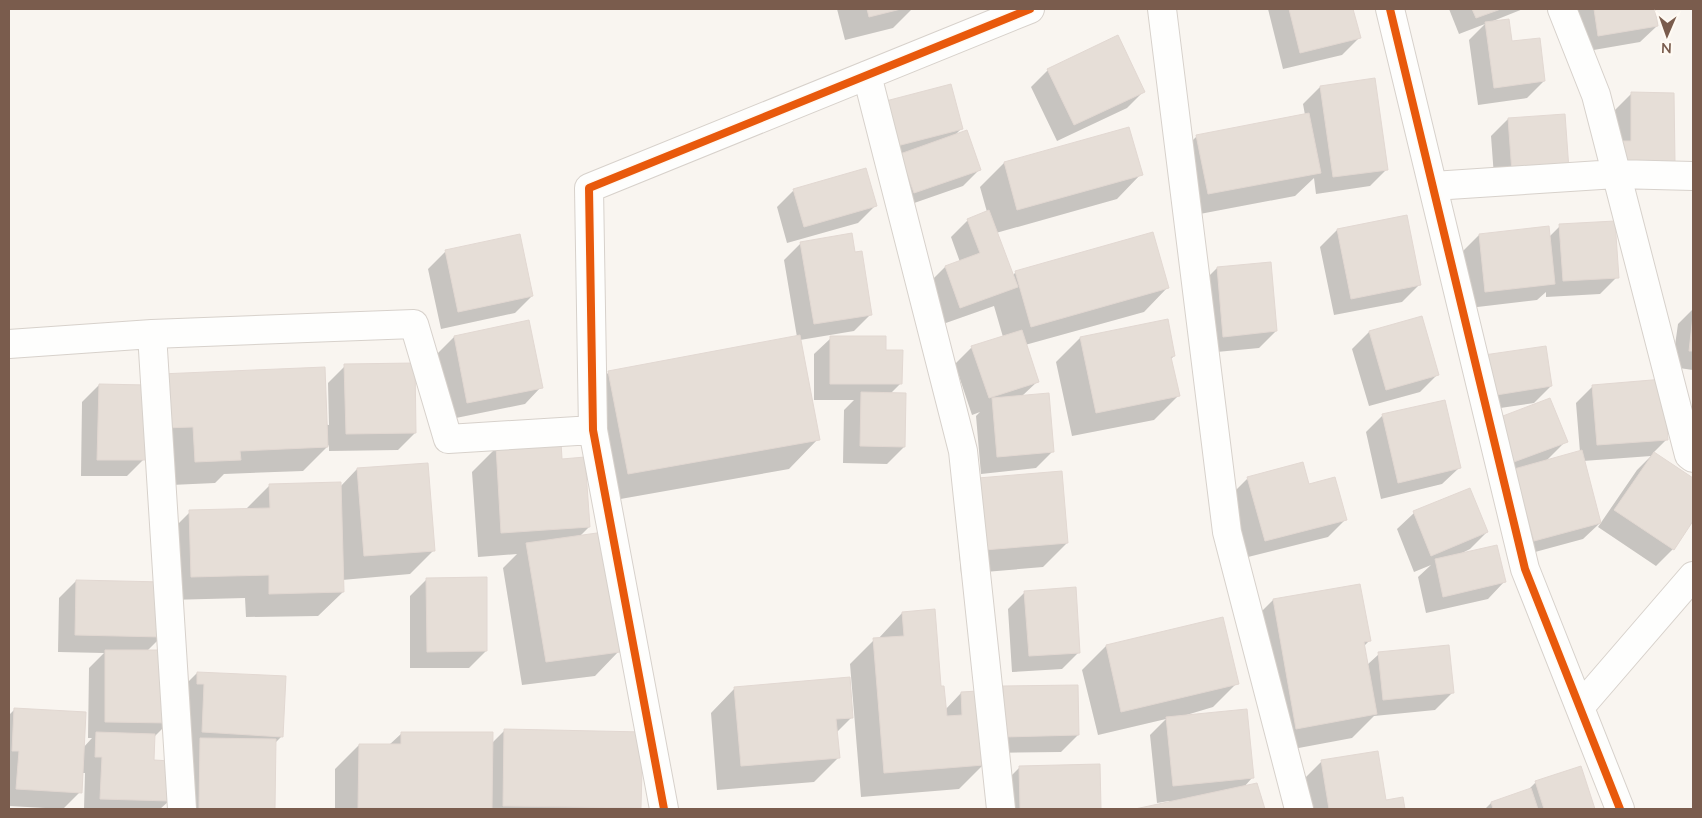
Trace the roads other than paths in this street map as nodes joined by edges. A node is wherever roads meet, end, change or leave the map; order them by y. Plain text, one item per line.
1 (1030, 9) edge
2 (1162, 9) edge
3 (1390, 9) edge
4 (1562, 9) edge
5 (867, 75) junction
6 (1616, 174) junction
7 (1693, 176) edge
8 (1433, 186) junction
9 (152, 334) junction
10 (9, 344) edge
11 (593, 430) junction
12 (1693, 458) edge
13 (1693, 576) edge
14 (1580, 706) junction
15 (182, 809) edge
16 (664, 809) edge
17 (1001, 809) edge
18 (1299, 809) edge
19 (1620, 809) edge

1 - 5 street
2 - 18 street
3 - 8 street
4 - 6 street
5 - 11 street
5 - 17 street
6 - 7 street
6 - 8 street
6 - 12 street
8 - 14 street
9 - 10 street
9 - 11 street
9 - 15 street
11 - 16 street
13 - 14 street
14 - 19 street

